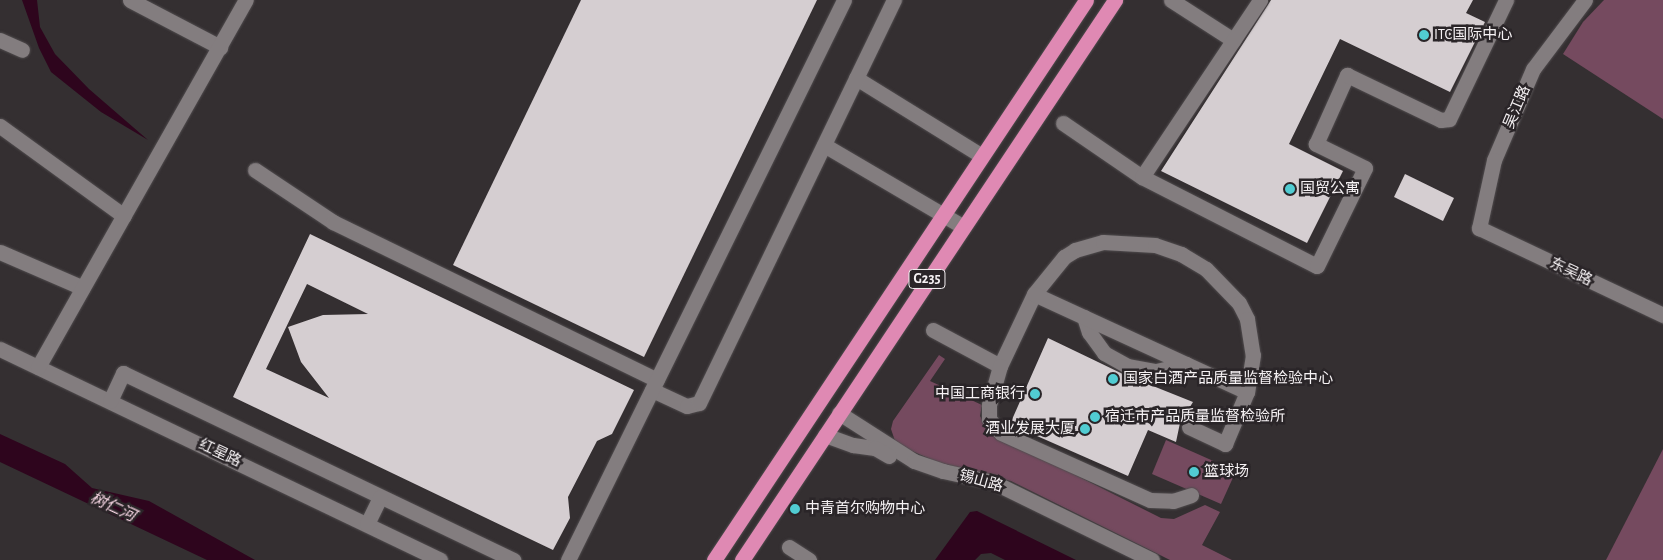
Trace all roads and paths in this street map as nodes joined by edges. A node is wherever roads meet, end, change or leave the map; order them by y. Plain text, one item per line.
1 (130, 0) edge
2 (246, 0) edge
3 (844, 0) edge
4 (894, 0) edge
5 (1086, 0) edge
6 (1115, 0) edge
7 (1171, 0) edge
8 (1260, 0) edge
9 (1506, 0) edge
10 (1585, 0) edge
11 (0, 40) edge
12 (1233, 40) junction
13 (220, 47) junction
14 (22, 50) dead end
15 (856, 78) junction
16 (1063, 124) dead end
17 (0, 126) edge
18 (824, 145) junction
19 (982, 156) junction
20 (255, 170) dead end
21 (1142, 177) junction
22 (942, 214) junction
23 (124, 216) junction
24 (962, 226) junction
25 (1479, 228) joint
26 (0, 252) edge
27 (83, 288) junction
28 (1034, 294) junction
29 (1663, 315) edge
30 (1084, 317) junction
31 (932, 330) dead end
32 (0, 349) edge
33 (1186, 364) junction
34 (1000, 366) junction
35 (38, 367) junction
36 (654, 385) junction
37 (1247, 392) junction
38 (110, 401) junction
39 (839, 413) junction
40 (1190, 427) dead end
41 (825, 435) junction
42 (1191, 495) dead end
43 (380, 496) junction
44 (367, 524) junction
45 (789, 546) dead end
46 (440, 560) edge
47 (513, 560) edge
48 (568, 560) edge
49 (714, 560) edge
50 (742, 560) edge
51 (809, 560) edge
52 (1132, 560) edge
53 (1152, 560) edge

1 - 13 street
2 - 13 street
3 - 36 street
4 - 15 street
5 - 19 highway, G235
6 - 24 highway, G235
7 - 12 street
8 - 12 street
9 - 21 street
10 - 25 street, 吴江路
11 - 14 street
12 - 21 street
13 - 23 street
15 - 18 street
15 - 19 street
16 - 21 street
17 - 23 street
18 - 22 street
18 - 36 street
19 - 22 highway, G235
20 - 36 street
22 - 24 street
22 - 49 highway, G235
23 - 27 street
24 - 39 highway, G235
25 - 29 street, 东吴路
26 - 27 street
27 - 35 street
28 - 30 street
28 - 34 street
28 - 37 street
30 - 33 street
30 - 33 street
31 - 34 street
32 - 35 street, 红星路
33 - 37 street
34 - 42 street
35 - 38 street, 红星路
36 - 48 street
37 - 40 street
38 - 43 street
38 - 44 street, 红星路
39 - 41 highway, G235
39 - 53 street, 锡山路
41 - 50 highway, G235
41 - 52 street, 锡山路
43 - 44 street
43 - 47 street
44 - 46 street, 红星路
45 - 51 street

